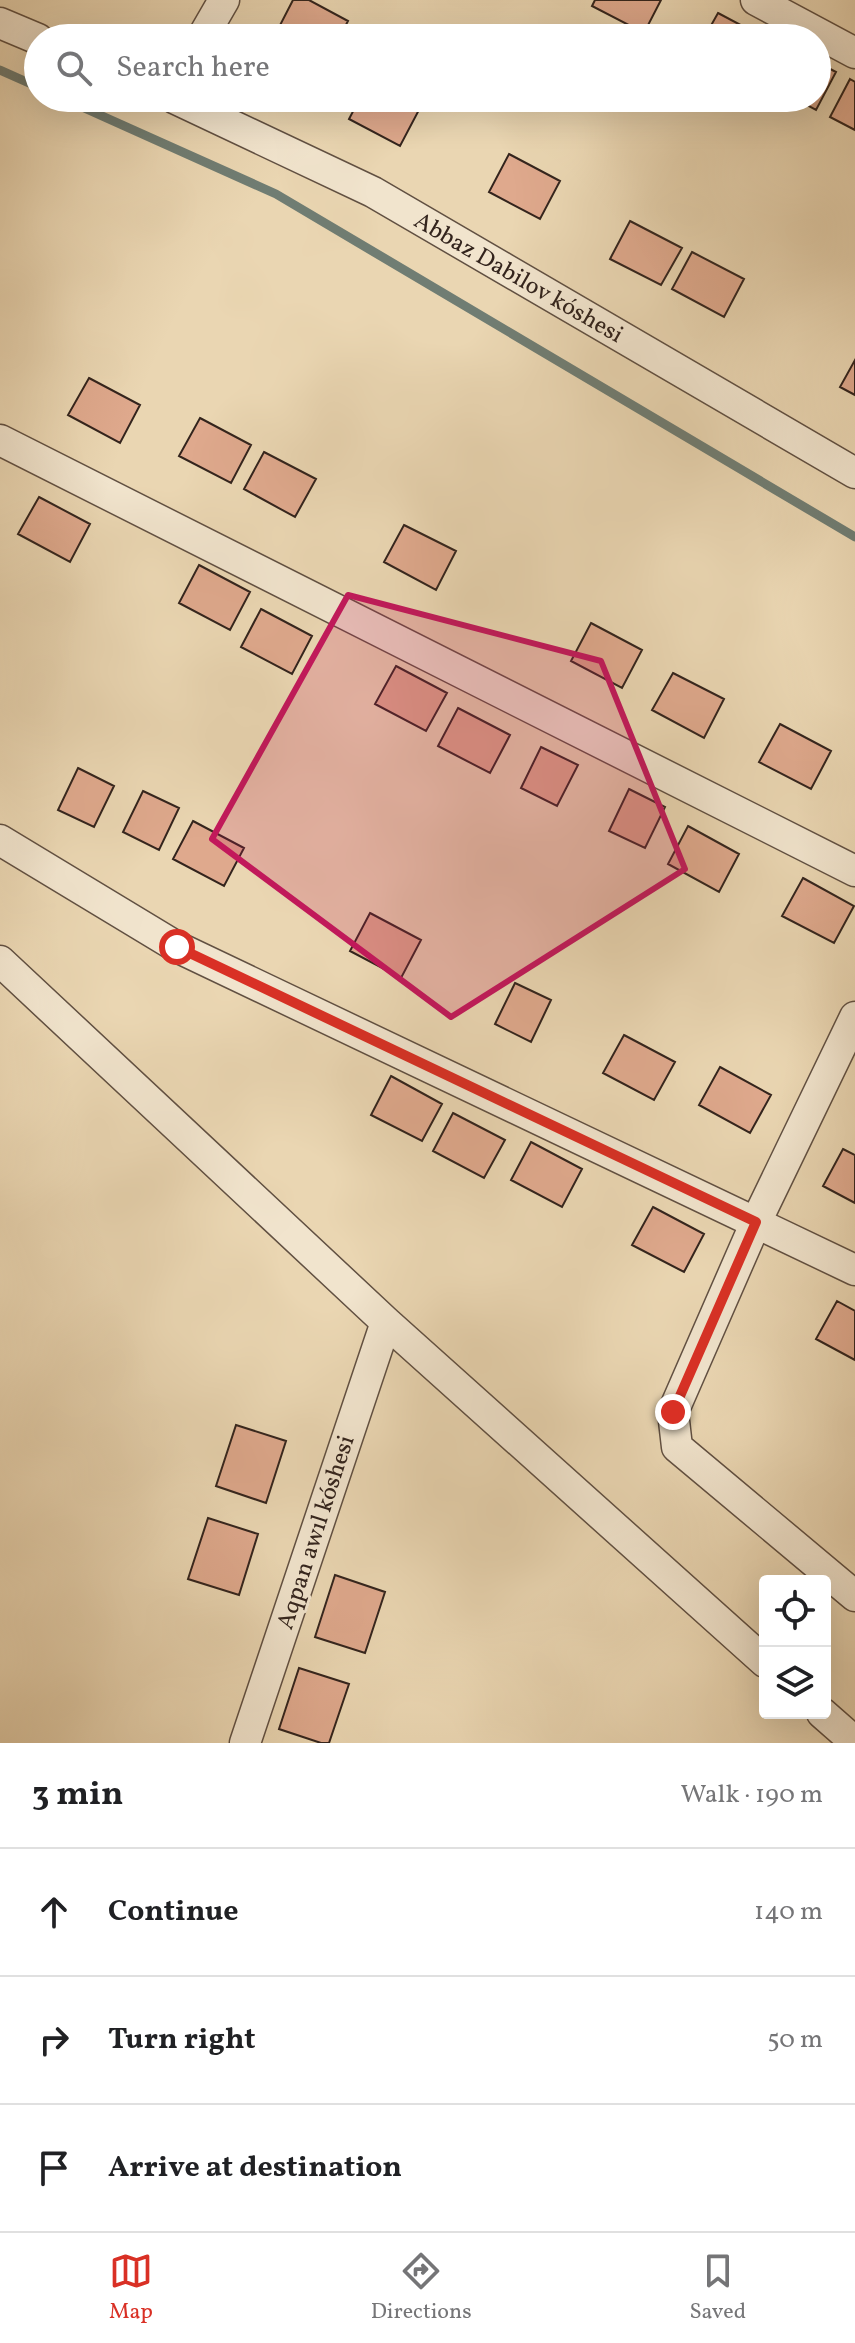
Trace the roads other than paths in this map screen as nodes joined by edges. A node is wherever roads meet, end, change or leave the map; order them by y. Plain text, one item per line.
1 (224, 0) edge
2 (756, 0) edge
3 (0, 23) edge
4 (210, 24) edge
5 (801, 24) edge
6 (24, 33) edge
7 (831, 40) edge
8 (855, 53) edge
9 (204, 112) edge
10 (0, 440) edge
11 (855, 473) edge
12 (0, 840) edge
13 (855, 871) edge
14 (0, 961) edge
15 (855, 1017) edge
16 (756, 1222) junction
17 (855, 1270) edge
18 (386, 1322) junction
19 (855, 1596) edge
20 (759, 1657) edge
21 (829, 1719) edge
22 (854, 1742) edge
23 (245, 1743) edge

1 - 4 street
2 - 5 street
3 - 6 street
7 - 8 street
9 - 11 street, Abbaz Dabilov kóshesi
10 - 13 street
12 - 16 street
14 - 18 street
15 - 16 street
16 - 17 street
16 - 19 street
18 - 20 street
18 - 23 street, Aqpan awıl kóshesi
21 - 22 street

